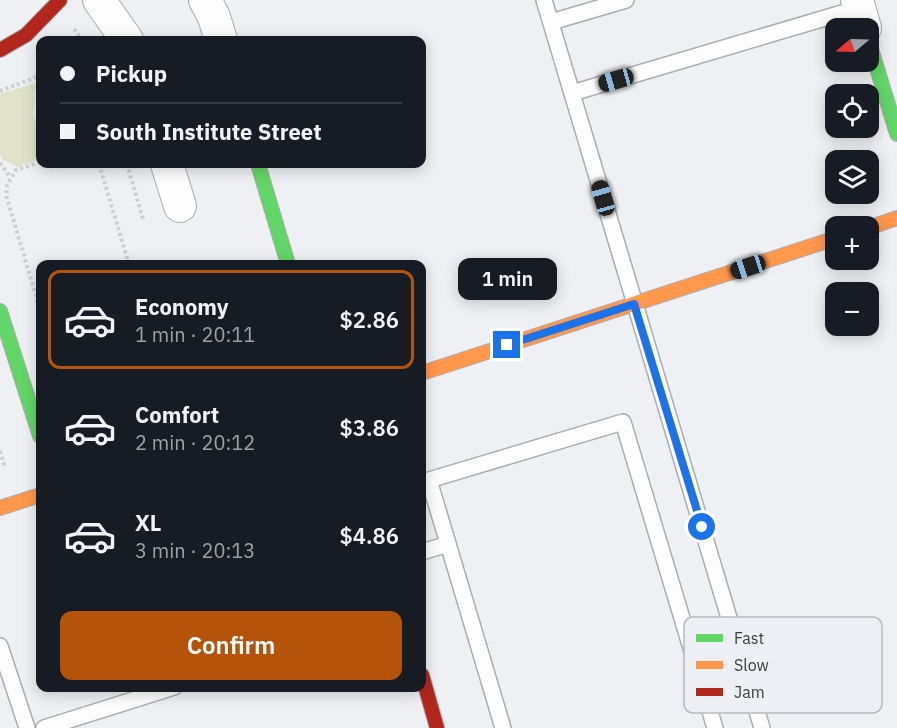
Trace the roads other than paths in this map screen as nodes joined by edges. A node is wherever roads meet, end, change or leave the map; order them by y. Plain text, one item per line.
1 (60, 0) edge
2 (99, 0) edge
3 (205, 0) edge
4 (544, 0) edge
5 (626, 0) edge
6 (861, 12) edge
7 (551, 22) junction
8 (124, 36) edge
9 (220, 36) edge
10 (0, 50) edge
11 (878, 72) edge
12 (572, 93) junction
13 (897, 134) edge
14 (168, 168) edge
15 (259, 168) edge
16 (180, 206) dead end
17 (897, 218) edge
18 (879, 224) edge
19 (825, 242) edge
20 (287, 260) edge
21 (634, 304) junction
22 (0, 311) edge
23 (426, 372) edge
24 (36, 424) edge
25 (36, 496) edge
26 (0, 508) edge
27 (448, 544) junction
28 (426, 551) edge
29 (728, 617) edge
30 (684, 625) edge
31 (0, 646) edge
32 (426, 689) edge
33 (158, 692) edge
34 (710, 713) edge
35 (757, 713) edge
36 (27, 728) edge
37 (44, 728) edge
38 (437, 728) edge
39 (503, 728) edge
40 (715, 728) edge
41 (762, 728) edge

1 - 10 street
2 - 8 street
3 - 9 street
4 - 7 lane
5 - 7 lane
6 - 12 lane
7 - 12 lane
11 - 13 street
12 - 21 lane
14 - 16 street
15 - 20 street
17 - 18 street
19 - 21 street
21 - 23 street
21 - 29 lane
22 - 24 street
25 - 26 street
27 - 28 lane
27 - 30 lane
27 - 39 lane
31 - 36 lane
32 - 38 street
33 - 37 lane
34 - 40 lane
35 - 41 lane

